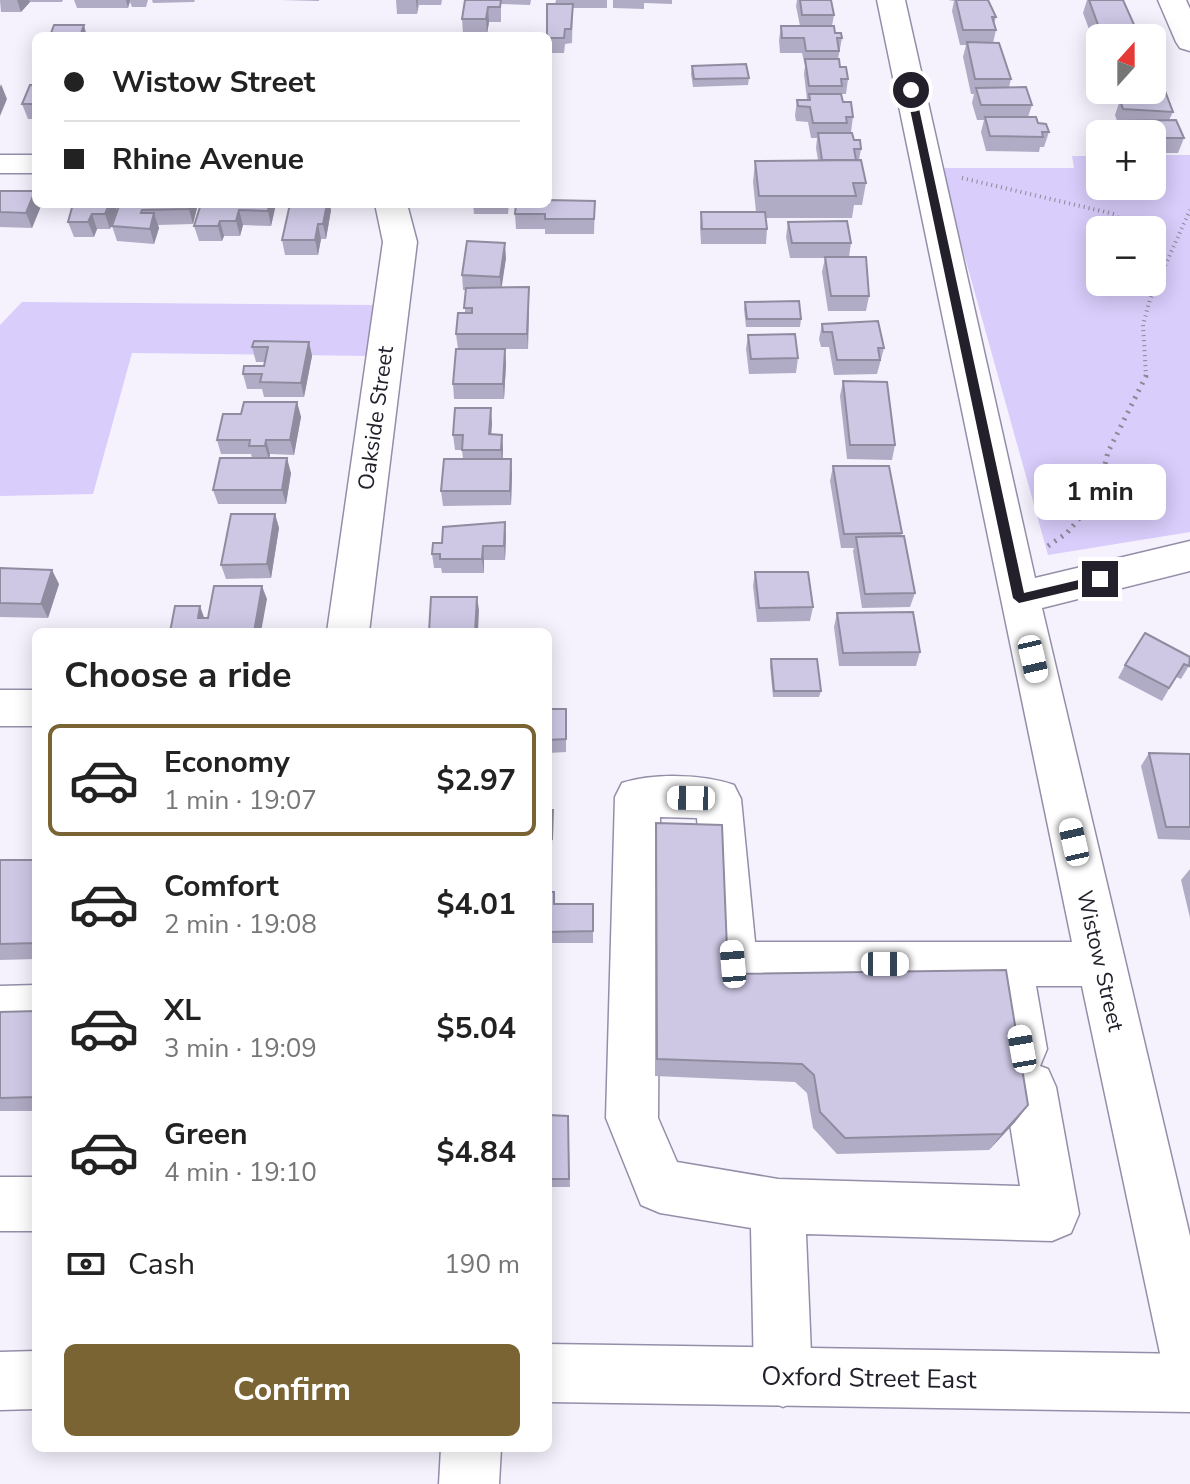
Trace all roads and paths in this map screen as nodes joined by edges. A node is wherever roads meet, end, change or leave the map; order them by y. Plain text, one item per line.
1 (891, 0) edge
2 (1172, 0) edge
3 (1190, 42) edge
4 (0, 164) edge
5 (32, 164) edge
6 (956, 178) dead end
7 (392, 208) edge
8 (1190, 210) edge
9 (1116, 216) edge
10 (1166, 258) edge
11 (1153, 296) edge
12 (1043, 549) dead end
13 (1190, 556) edge
14 (1019, 598) junction
15 (349, 628) edge
16 (0, 708) edge
17 (32, 708) edge
18 (1007, 964) junction
19 (1101, 964) junction
20 (32, 1008) edge
21 (0, 1009) edge
22 (0, 1204) edge
23 (32, 1204) edge
24 (778, 1206) junction
25 (1190, 1358) edge
26 (552, 1373) edge
27 (783, 1378) junction
28 (32, 1380) edge
29 (0, 1381) edge
30 (1190, 1383) edge
31 (471, 1452) edge
32 (469, 1484) edge

1 - 14 street, Wistow Street
2 - 3 street
4 - 5 street
6 - 9 path
7 - 15 street, Oakside Street
8 - 10 path
11 - 12 path
13 - 14 street
14 - 19 street, Wistow Street
16 - 17 street
18 - 19 street
18 - 24 street
18 - 24 street
19 - 25 street, Wistow Street
20 - 21 street
22 - 23 street
24 - 27 street
26 - 27 street, Oxford Street East
27 - 30 street, Oxford Street East
28 - 29 street
31 - 32 street

